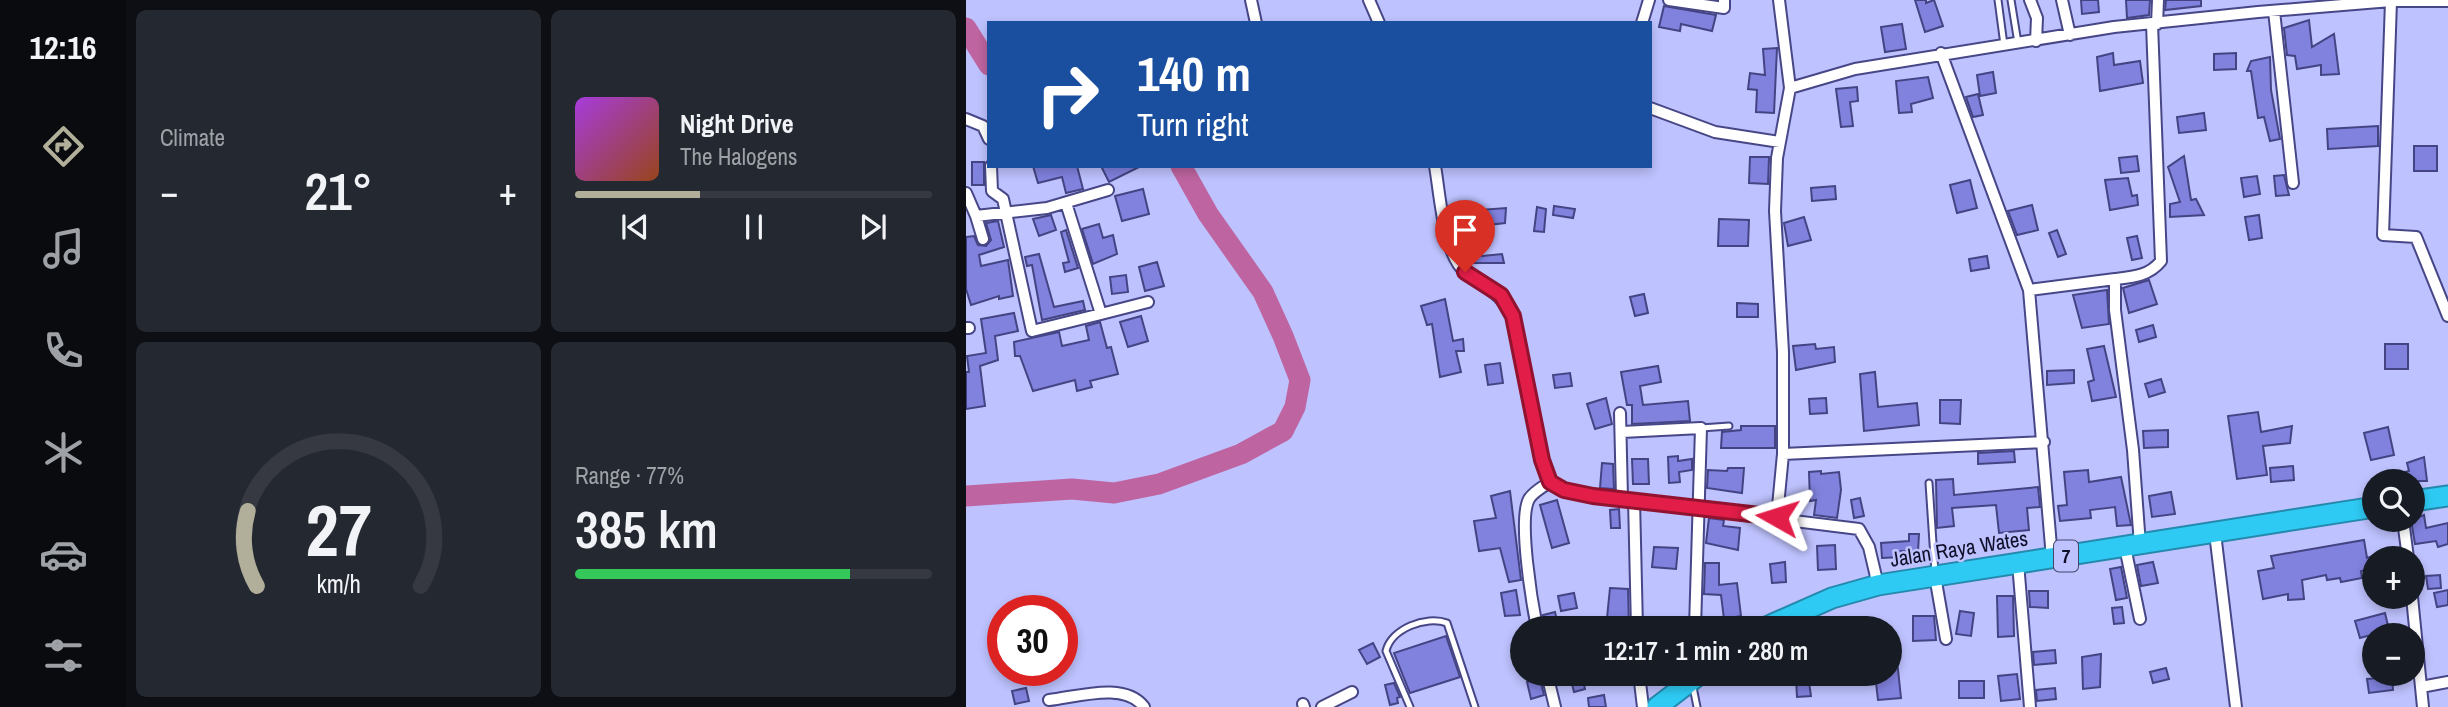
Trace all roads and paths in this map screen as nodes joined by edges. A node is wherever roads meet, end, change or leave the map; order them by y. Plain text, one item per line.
1 (1251, 0) edge
2 (1369, 0) edge
3 (1649, 0) edge
4 (1669, 0) edge
5 (1724, 0) edge
6 (1779, 0) edge
7 (1998, 0) edge
8 (2011, 0) edge
9 (2030, 0) edge
10 (2062, 0) edge
11 (2158, 0) edge
12 (2391, 1) edge
13 (2448, 1) edge
14 (2347, 3) edge
15 (2258, 6) edge
16 (2274, 11) junction
17 (1256, 21) edge
18 (1377, 21) edge
19 (1643, 21) edge
20 (2155, 24) junction
21 (2070, 35) junction
22 (2036, 41) junction
23 (2018, 43) junction
24 (2004, 45) junction
25 (1941, 54) junction
26 (1790, 88) junction
27 (1652, 109) edge
28 (966, 119) edge
29 (987, 135) edge
30 (1780, 142) junction
31 (991, 168) edge
32 (1435, 168) edge
33 (2293, 183) dead end
34 (1108, 190) dead end
35 (966, 193) edge
36 (1066, 203) junction
37 (1006, 212) junction
38 (976, 216) junction
39 (983, 239) dead end
40 (2115, 279) junction
41 (2029, 290) junction
42 (1148, 302) dead end
43 (1101, 314) junction
44 (2448, 316) edge
45 (1620, 413) dead end
46 (1729, 426) dead end
47 (1701, 428) junction
48 (1622, 432) junction
49 (2044, 442) junction
50 (1783, 454) junction
51 (1550, 482) junction
52 (1929, 483) dead end
53 (2448, 496) edge
54 (1628, 499) junction
55 (2425, 499) edge
56 (1700, 507) junction
57 (2362, 508) edge
58 (1777, 517) junction
59 (2215, 533) junction
60 (2132, 546) junction
61 (2052, 558) junction
62 (2018, 563) junction
63 (1935, 576) junction
64 (1878, 585) junction
65 (2413, 609) edge
66 (1535, 616) edge
67 (1636, 616) edge
68 (1695, 616) edge
69 (1792, 616) edge
70 (2140, 618) dead end
71 (1946, 639) dead end
72 (2448, 682) edge
73 (1550, 686) edge
74 (1640, 686) edge
75 (1685, 686) edge
76 (1698, 686) edge
77 (1046, 687) dead end
78 (2421, 687) junction
79 (1352, 692) dead end
80 (1050, 704) edge
81 (1144, 707) edge
82 (1322, 707) edge
83 (1410, 707) edge
84 (1475, 707) edge
85 (1555, 707) edge
86 (1643, 707) edge
87 (1657, 707) edge
88 (1697, 707) edge
89 (2031, 707) edge
90 (2236, 707) edge
91 (2423, 707) edge

1 - 17 street
2 - 18 street
3 - 19 street
4 - 5 street
6 - 26 street
7 - 24 lane
8 - 23 lane
9 - 22 street
10 - 21 street
11 - 20 street
12 - 13 street
12 - 14 street
12 - 44 street
14 - 16 street
15 - 16 street
15 - 20 street
16 - 33 street
20 - 21 street
20 - 40 street
21 - 22 street
22 - 23 street
23 - 24 street
24 - 25 street
25 - 26 street
25 - 41 street
26 - 30 street
27 - 30 street
28 - 29 street
30 - 50 street
31 - 37 street
32 - 51 street
34 - 36 street
35 - 38 street
36 - 37 street
36 - 43 street
37 - 38 street
37 - 43 street
38 - 39 street
40 - 41 street
40 - 60 street
41 - 49 street
42 - 43 street
45 - 48 street
46 - 47 lane
47 - 48 street
47 - 56 street
48 - 54 street
49 - 50 street
49 - 61 street
50 - 58 street
51 - 54 street
51 - 66 street
52 - 63 lane
53 - 55 highway
54 - 56 street
54 - 67 street
56 - 58 street
56 - 68 street
57 - 59 highway, Jalan Raya Wates / 7
58 - 64 street
59 - 60 highway, Jalan Raya Wates / 7
59 - 90 street
60 - 61 highway, Jalan Raya Wates / 7
60 - 70 street
61 - 62 highway, Jalan Raya Wates / 7
62 - 63 highway, Jalan Raya Wates / 7
62 - 89 street
63 - 64 highway, Jalan Raya Wates / 7
63 - 71 street
64 - 69 highway, Jalan Raya Wates / 7
65 - 78 street
72 - 78 street
73 - 85 street
74 - 86 street
75 - 87 highway
76 - 88 lane
77 - 80 street
78 - 91 street
79 - 82 street
80 - 81 street
83 - 84 lane

